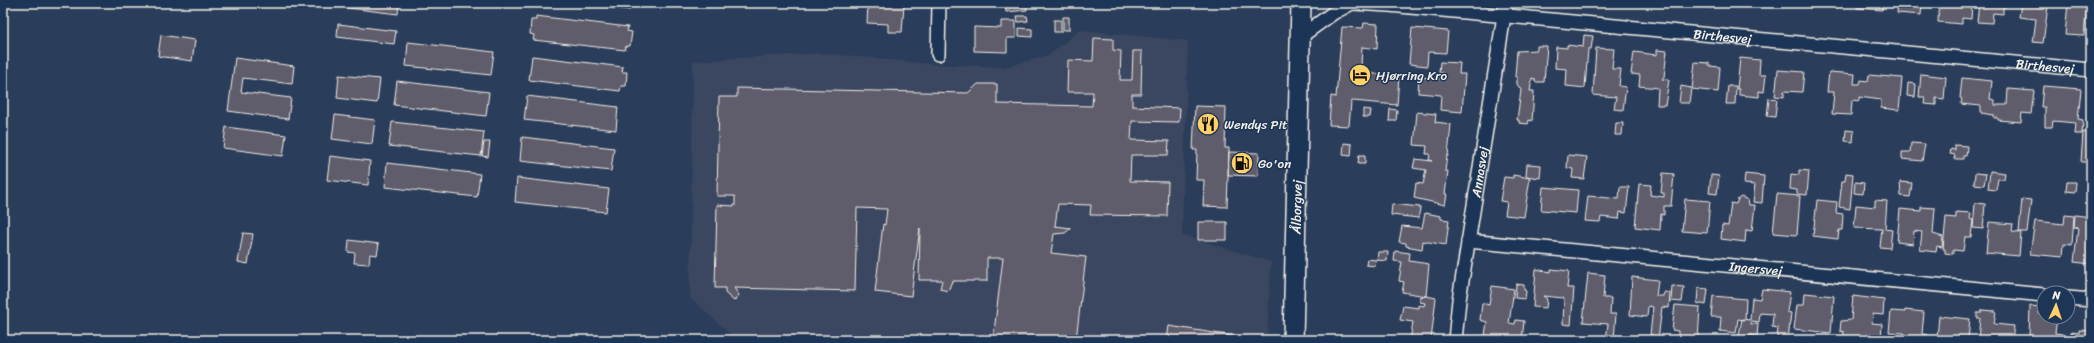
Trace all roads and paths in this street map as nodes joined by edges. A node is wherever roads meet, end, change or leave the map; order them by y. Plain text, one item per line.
1 (939, 3) edge
2 (1301, 3) edge
3 (1353, 3) edge
4 (1505, 9) edge
5 (1300, 37) junction
6 (938, 54) dead end
7 (2091, 70) edge
8 (1468, 241) junction
9 (2036, 294) edge
10 (2076, 299) edge
11 (2091, 300) edge
12 (1293, 340) edge
13 (1455, 340) edge

1 - 6 street
2 - 5 main road, Ålborgvej
3 - 4 street, Birthesvej
3 - 5 street, Birthesvej
4 - 7 street, Birthesvej
4 - 8 street, Annasvej
5 - 12 main road, Ålborgvej
8 - 9 street, Ingersvej
8 - 13 street, Annasvej
10 - 11 street

